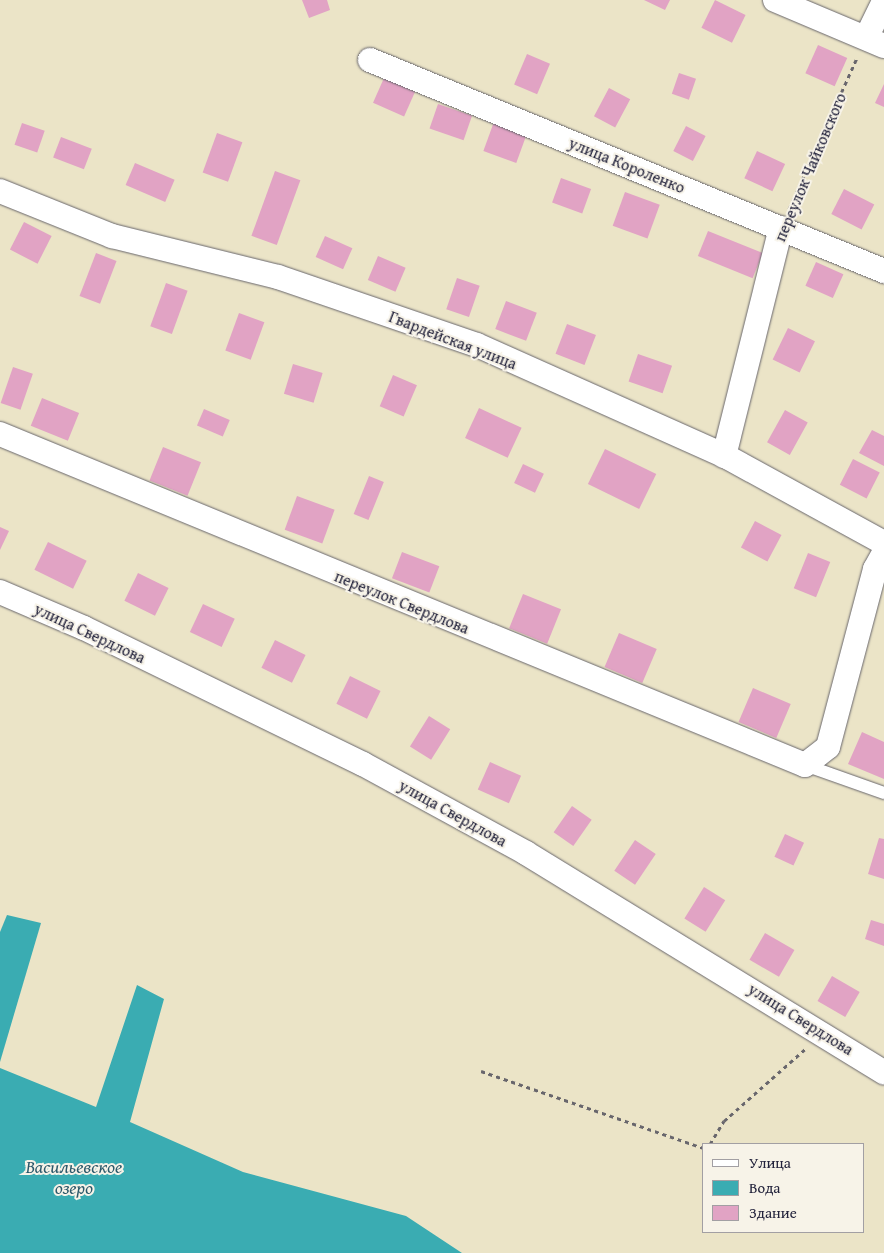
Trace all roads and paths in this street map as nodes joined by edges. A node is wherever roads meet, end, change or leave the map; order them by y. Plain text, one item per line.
1 (775, 0) edge
2 (884, 1) edge
3 (875, 41) edge
4 (370, 60) dead end
5 (0, 191) edge
6 (781, 228) junction
7 (884, 272) edge
8 (0, 434) edge
9 (724, 456) junction
10 (884, 543) edge
11 (884, 553) edge
12 (0, 592) edge
13 (805, 765) junction
14 (884, 793) edge
15 (824, 1032) junction
16 (481, 1072) dead end
17 (884, 1072) edge
18 (711, 1143) edge
19 (702, 1148) edge

1 - 3 street
2 - 3 street
3 - 6 path, переулок Чайковского
4 - 6 street, улица Короленко
5 - 9 street, Гвардейская улица
6 - 7 street, улица Короленко
6 - 9 street, переулок Чайковского
8 - 13 street, переулок Свердлова
9 - 10 street, Гвардейская улица
11 - 13 street
12 - 15 street, улица Свердлова
13 - 14 lane
15 - 17 street, улица Свердлова
15 - 18 path
16 - 19 path

